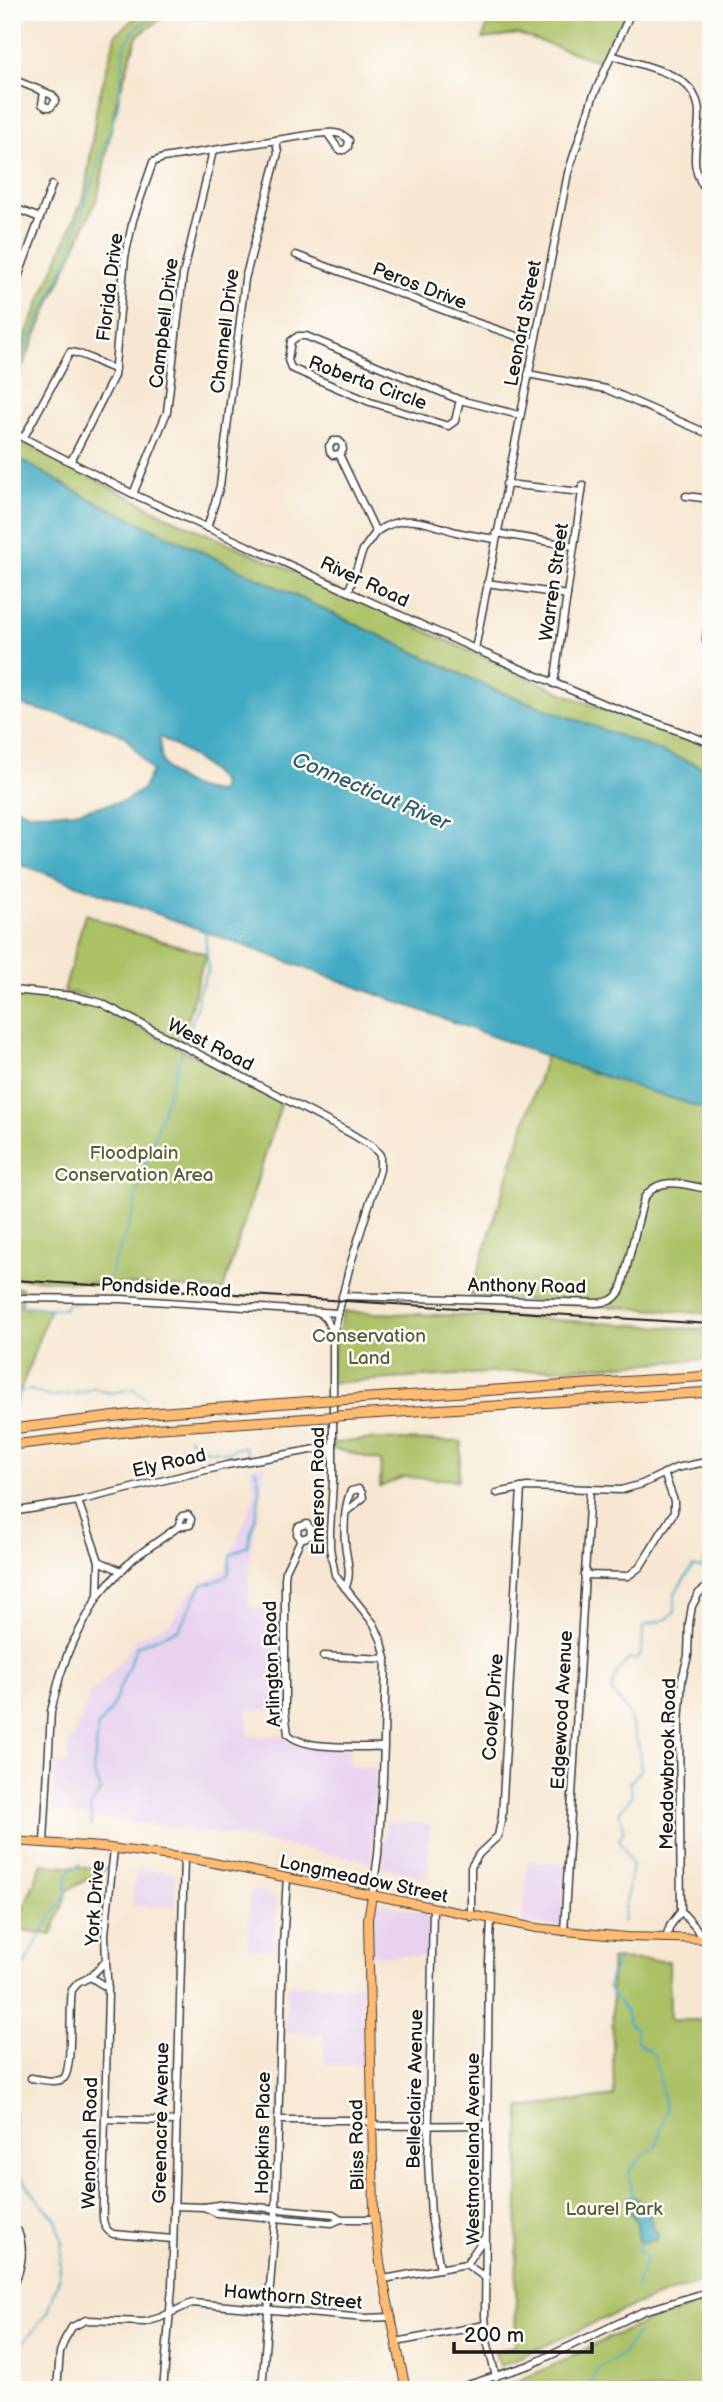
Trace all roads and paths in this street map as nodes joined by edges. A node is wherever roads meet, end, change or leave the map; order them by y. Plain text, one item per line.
1 (631, 12) edge
2 (612, 55) junction
3 (12, 79) edge
4 (44, 92) dead end
5 (328, 134) dead end
6 (276, 140) junction
7 (213, 151) junction
8 (52, 185) dead end
9 (711, 195) edge
10 (12, 207) edge
11 (40, 218) junction
12 (296, 255) dead end
13 (14, 282) edge
14 (12, 294) edge
15 (534, 342) junction
16 (115, 369) junction
17 (528, 373) junction
18 (460, 400) junction
19 (519, 415) junction
20 (12, 432) edge
21 (711, 435) edge
22 (24, 437) junction
23 (339, 454) dead end
24 (71, 461) junction
25 (506, 484) junction
26 (133, 494) junction
27 (686, 496) dead end
28 (711, 499) edge
29 (207, 528) junction
30 (376, 532) junction
31 (496, 536) junction
32 (574, 546) junction
33 (487, 583) junction
34 (349, 590) junction
35 (567, 595) junction
36 (711, 597) edge
37 (475, 649) junction
38 (711, 658) edge
39 (554, 684) junction
40 (711, 743) edge
41 (12, 989) edge
42 (381, 1159) joint
43 (711, 1190) edge
44 (342, 1296) junction
45 (12, 1298) edge
46 (319, 1312) junction
47 (338, 1313) junction
48 (333, 1335) junction
49 (711, 1376) edge
50 (711, 1392) edge
51 (12, 1429) edge
52 (12, 1445) edge
53 (333, 1446) junction
54 (711, 1461) edge
55 (664, 1474) junction
56 (521, 1488) junction
57 (590, 1489) junction
58 (497, 1493) dead end
59 (78, 1501) junction
60 (347, 1511) dead end
61 (12, 1512) edge
62 (178, 1527) dead end
63 (301, 1539) dead end
64 (99, 1561) junction
65 (121, 1571) junction
66 (584, 1575) junction
67 (711, 1584) edge
68 (345, 1588) junction
69 (99, 1596) junction
70 (323, 1657) dead end
71 (386, 1659) junction
72 (384, 1747) junction
73 (12, 1841) edge
74 (44, 1843) junction
75 (114, 1849) junction
76 (184, 1857) junction
77 (287, 1877) junction
78 (372, 1896) junction
79 (433, 1908) junction
80 (681, 1911) junction
81 (471, 1917) junction
82 (491, 1920) junction
83 (564, 1932) junction
84 (666, 1938) junction
85 (706, 1939) edge
86 (106, 1961) junction
87 (90, 1976) junction
88 (108, 1988) junction
89 (31, 2078) dead end
90 (106, 2119) junction
91 (278, 2120) junction
92 (175, 2121) junction
93 (371, 2123) junction
94 (428, 2125) junction
95 (488, 2126) junction
96 (173, 2206) junction
97 (276, 2213) junction
98 (374, 2219) junction
99 (18, 2231) dead end
100 (486, 2235) junction
101 (173, 2239) junction
102 (22, 2252) junction
103 (14, 2255) dead end
104 (12, 2264) edge
105 (466, 2264) junction
106 (440, 2269) junction
107 (486, 2278) junction
108 (384, 2279) junction
109 (14, 2283) edge
110 (711, 2291) edge
111 (171, 2300) junction
112 (192, 2303) junction
113 (268, 2309) junction
114 (171, 2311) junction
115 (391, 2317) junction
116 (485, 2325) junction
117 (396, 2342) junction
118 (496, 2377) junction
119 (12, 2386) edge
120 (57, 2389) edge
121 (69, 2390) edge
122 (163, 2390) edge
123 (262, 2390) edge
124 (406, 2390) edge
125 (452, 2390) edge

1 - 2 street, Leonard Street
2 - 9 street
2 - 15 street, Leonard Street
3 - 4 street
5 - 6 street, Florida Drive
6 - 7 street, Florida Drive
6 - 29 street, Channell Drive
7 - 16 street, Florida Drive
7 - 26 street, Campbell Drive
8 - 11 street
10 - 11 street
11 - 13 street
12 - 15 street, Peros Drive
13 - 14 street
15 - 17 street, Leonard Street
16 - 22 street
16 - 24 street, Florida Drive
17 - 19 street, Leonard Street
17 - 21 street
18 - 18 street, Roberta Circle
18 - 19 street, Roberta Circle
19 - 25 street, Leonard Street
20 - 22 street, River Road
22 - 24 street, River Road
23 - 30 street
24 - 26 street, River Road
25 - 31 street, Leonard Street
25 - 32 street, Warren Street
26 - 29 street, River Road
27 - 28 street
29 - 34 street, River Road
30 - 31 street
30 - 34 street
31 - 32 street
31 - 33 street, Leonard Street
32 - 35 street, Warren Street
33 - 35 street
33 - 37 street, Leonard Street
34 - 37 street, River Road
35 - 39 street, Warren Street
36 - 38 street
37 - 39 street, River Road
39 - 40 street, River Road
41 - 42 street, West Road
42 - 44 street, Emerson Road
43 - 44 street, Anthony Road
44 - 47 street, Emerson Road
45 - 46 street, Pondside Road
46 - 47 street, Pondside Road
46 - 48 street
47 - 48 street, Emerson Road
48 - 53 street, Emerson Road
49 - 51 highway
50 - 52 highway
53 - 59 street, Ely Road
53 - 68 street, Emerson Road
54 - 55 street
55 - 57 street
55 - 66 street
56 - 57 street
56 - 58 street
56 - 81 street, Cooley Drive
57 - 66 street, Edgewood Avenue
59 - 61 street, Ely Road
59 - 64 street
60 - 68 street
62 - 65 street
63 - 72 street, Arlington Road
64 - 65 street
64 - 69 street
65 - 69 street
66 - 83 street, Edgewood Avenue
67 - 80 street, Meadowbrook Road
68 - 71 street, Emerson Road
69 - 74 street
70 - 71 street
71 - 72 street, Emerson Road
72 - 78 street, Emerson Road
73 - 74 main road, Longmeadow Street
74 - 75 main road, Longmeadow Street
75 - 76 main road, Longmeadow Street
75 - 86 street, York Drive
76 - 77 main road, Longmeadow Street
76 - 92 street, Greenacre Avenue
77 - 78 main road, Longmeadow Street
77 - 91 street, Hopkins Place
78 - 79 main road, Longmeadow Street
78 - 93 main road, Bliss Road
79 - 81 main road, Longmeadow Street
79 - 94 street, Belleclaire Avenue
80 - 84 street, Meadowbrook Road
80 - 85 street
81 - 82 main road, Longmeadow Street
82 - 83 main road, Longmeadow Street
82 - 95 street, Westmoreland Avenue
83 - 84 main road, Longmeadow Street
84 - 85 main road, Longmeadow Street
86 - 87 street, York Drive
86 - 88 street, Wenonah Road
87 - 88 street
87 - 89 street, York Drive
88 - 90 street, Wenonah Road
90 - 92 street
90 - 101 street, Wenonah Road
91 - 93 street
91 - 97 street, Hopkins Place
92 - 96 street, Greenacre Avenue
93 - 94 street
93 - 98 main road, Bliss Road
94 - 95 street
94 - 106 street, Belleclaire Avenue
95 - 100 street, Westmoreland Avenue
96 - 97 street
96 - 101 street, Greenacre Avenue
97 - 98 street
97 - 113 street, Hopkins Place
98 - 108 main road, Bliss Road
99 - 102 street
100 - 105 street
100 - 107 street, Westmoreland Avenue
101 - 111 street, Greenacre Avenue
102 - 103 street
102 - 109 street
104 - 109 street
105 - 106 street
105 - 107 street
106 - 108 street
107 - 116 street, Westmoreland Avenue
108 - 115 main road, Bliss Road
110 - 118 street
111 - 112 street, Hawthorn Street
111 - 114 street, Greenacre Avenue
112 - 113 street, Hawthorn Street
112 - 114 street, Hawthorn Street
113 - 115 street, Hawthorn Street
113 - 123 street, Hopkins Place
114 - 120 street, Hawthorn Street
114 - 122 street, Greenacre Avenue
115 - 117 main road, Bliss Road
116 - 117 street
116 - 118 street, Westmoreland Avenue
117 - 124 main road, Bliss Road
118 - 125 street
119 - 120 street
120 - 121 street

